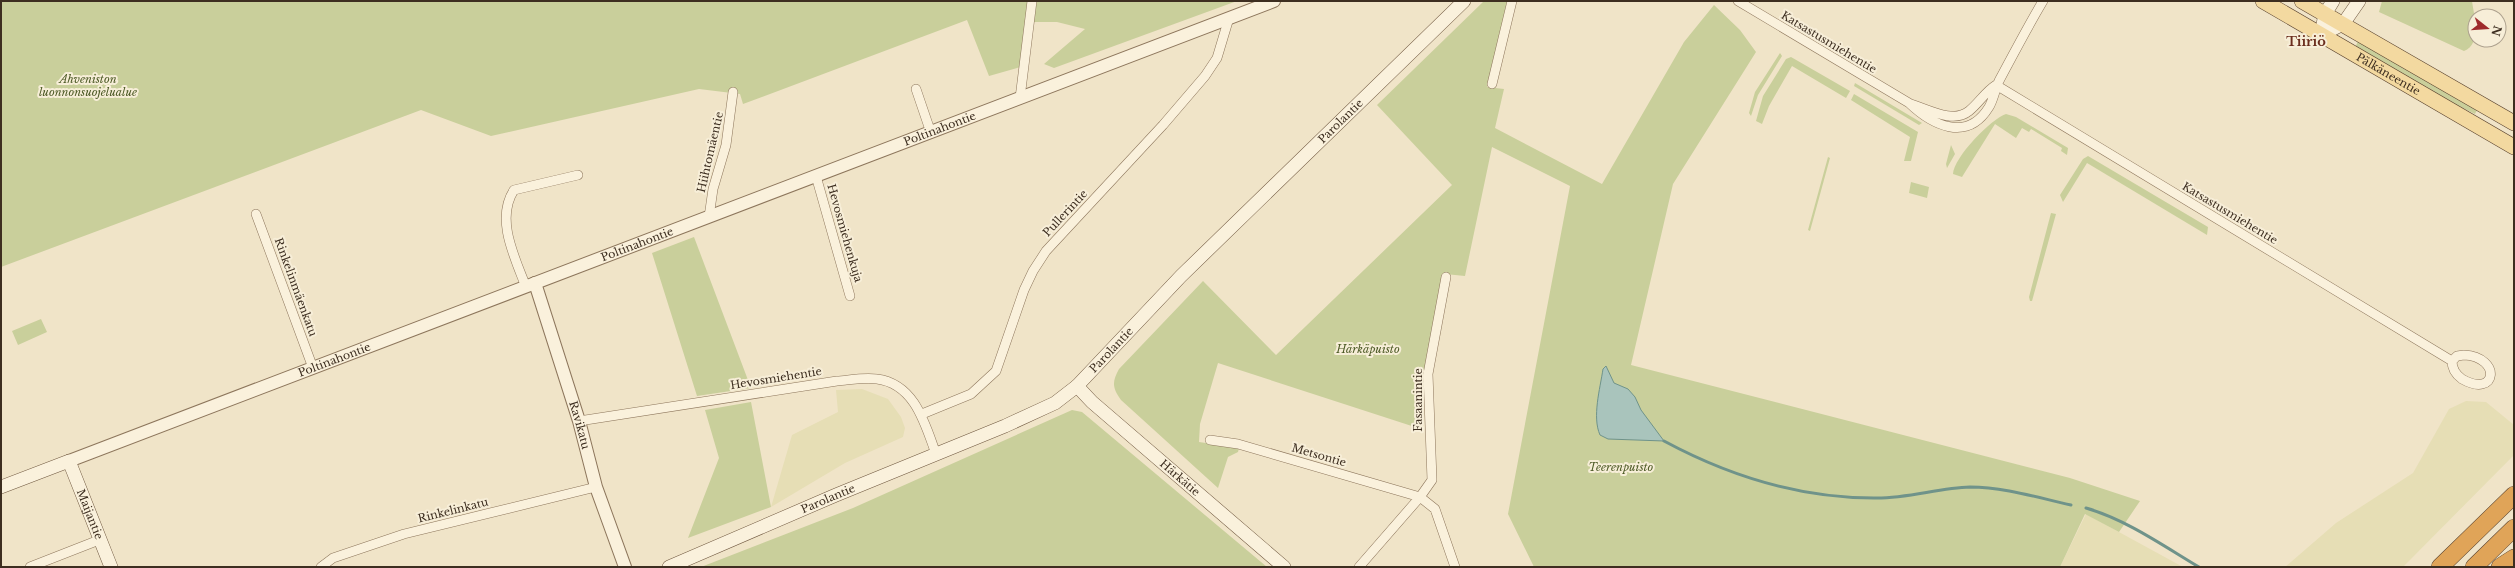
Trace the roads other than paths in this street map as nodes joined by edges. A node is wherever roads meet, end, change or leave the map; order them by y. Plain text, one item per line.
1 (1032, 1) edge
2 (1274, 1) edge
3 (1464, 1) edge
4 (1512, 1) edge
5 (1738, 1) edge
6 (2043, 1) edge
7 (2263, 1) edge
8 (2302, 1) edge
9 (2333, 1) edge
10 (2359, 1) edge
11 (2325, 14) junction
12 (1229, 18) junction
13 (2343, 24) junction
14 (2321, 35) junction
15 (1492, 84) dead end
16 (1996, 85) junction
17 (916, 89) dead end
18 (733, 92) dead end
19 (1020, 98) junction
20 (1909, 103) junction
21 (2514, 123) edge
22 (931, 133) junction
23 (2514, 147) edge
24 (578, 175) dead end
25 (816, 176) junction
26 (256, 214) dead end
27 (709, 217) junction
28 (1446, 277) dead end
29 (531, 285) junction
30 (850, 296) dead end
31 (2452, 361) dead end
32 (313, 368) junction
33 (1077, 386) junction
34 (922, 414) junction
35 (578, 421) junction
36 (1210, 440) dead end
37 (936, 454) junction
38 (69, 461) junction
39 (1, 487) edge
40 (596, 487) junction
41 (2514, 495) edge
42 (1420, 497) junction
43 (2514, 528) edge
44 (99, 540) junction
45 (2514, 558) edge
46 (30, 567) edge
47 (111, 567) edge
48 (321, 567) edge
49 (625, 567) edge
50 (669, 567) edge
51 (1284, 567) edge
52 (1359, 567) edge
53 (1455, 567) edge
54 (2440, 567) edge
55 (2474, 567) edge
56 (2500, 567) edge

1 - 19 street
2 - 12 street, Poltinahontie
3 - 33 main road, Parolantie
4 - 15 street
5 - 20 street, Katsastusmiehentie
6 - 16 street
7 - 14 main road, Pälkäneentie
8 - 11 main road, Pälkäneentie
9 - 11 main road
10 - 13 main road
11 - 13 main road, Pälkäneentie
11 - 14 main road
12 - 19 street, Poltinahontie
12 - 34 street, Pullerintie
13 - 14 main road
13 - 21 main road, Pälkäneentie
14 - 23 main road, Pälkäneentie
16 - 20 street, Katsastusmiehentie
16 - 20 street, Katsastusmiehentie
16 - 31 street, Katsastusmiehentie
17 - 22 street
18 - 27 street, Hiihtomäentie
19 - 22 street, Poltinahontie
22 - 25 street, Poltinahontie
24 - 29 street
25 - 27 street, Poltinahontie
25 - 30 street, Hevosmiehenkuja
26 - 32 street, Rinkelinmäenkatu
27 - 29 street, Poltinahontie
28 - 42 street, Fasaanintie
29 - 32 street, Poltinahontie
29 - 35 street, Ravikatu
32 - 38 street, Poltinahontie
33 - 37 main road, Parolantie
33 - 51 main road, Härkätie
34 - 35 street, Hevosmiehentie
34 - 37 street, Hevosmiehentie
35 - 40 street, Ravikatu
36 - 42 street, Metsontie
37 - 50 main road, Parolantie
38 - 39 main road, Poltinahontie
38 - 44 main road, Maijantie
40 - 48 street, Rinkelinkatu
40 - 49 street, Ravikatu
41 - 54 highway
42 - 52 street
42 - 53 street, Metsontie
43 - 55 highway
44 - 46 street
44 - 47 main road, Maijantie
45 - 56 highway

